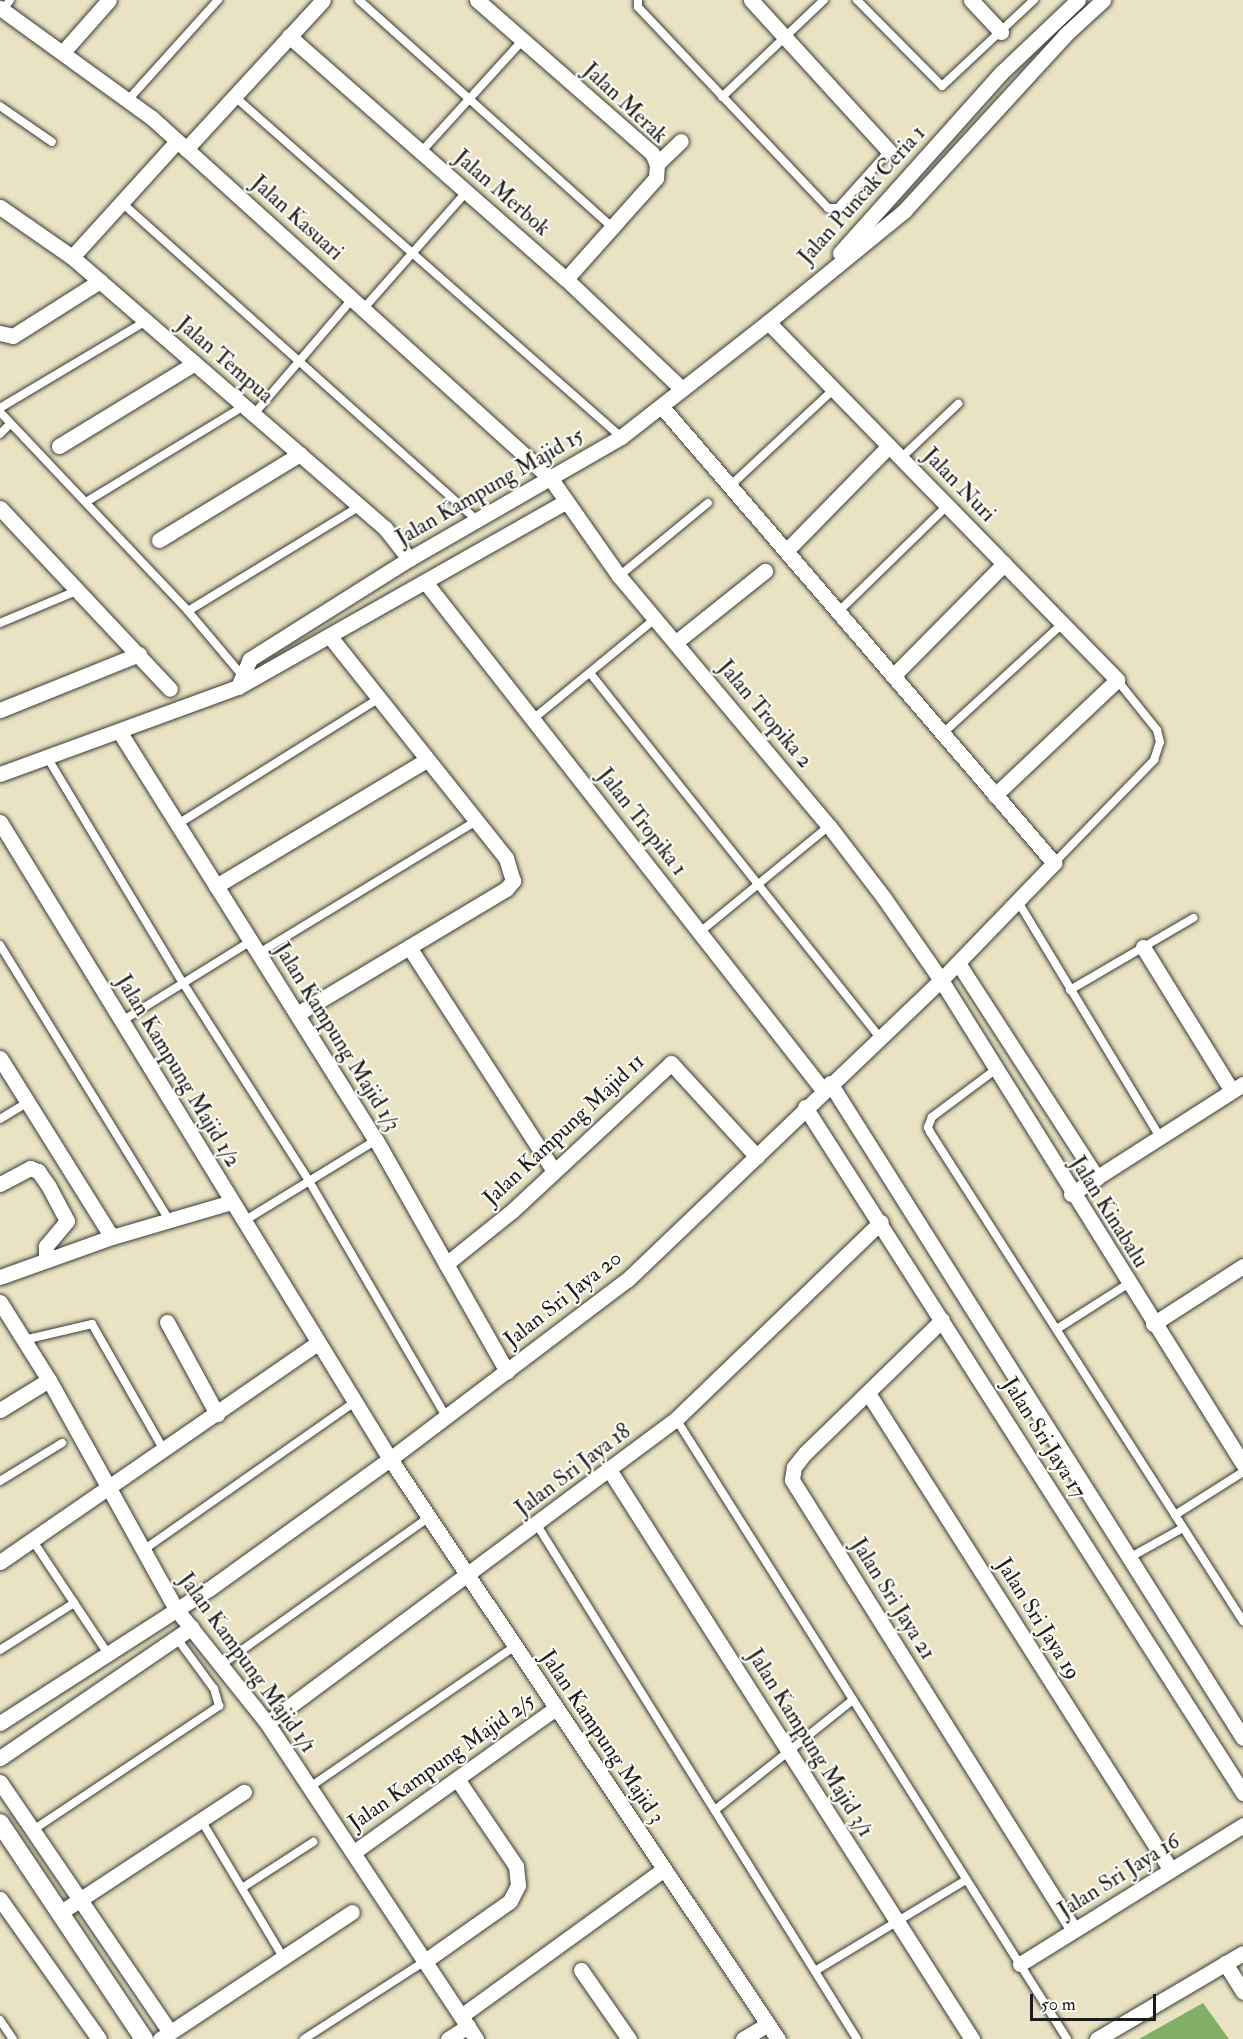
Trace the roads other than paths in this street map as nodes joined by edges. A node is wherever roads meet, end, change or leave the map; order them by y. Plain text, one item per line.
1 (109, 0) edge
2 (218, 0) edge
3 (323, 0) edge
4 (358, 0) edge
5 (477, 0) edge
6 (638, 0) edge
7 (751, 0) edge
8 (824, 0) edge
9 (857, 0) edge
10 (971, 0) edge
11 (1034, 0) edge
12 (1078, 0) edge
13 (1103, 0) edge
14 (4, 6) edge
15 (1001, 32) junction
16 (289, 36) junction
17 (785, 37) junction
18 (523, 40) junction
19 (63, 52) junction
20 (234, 96) junction
21 (722, 97) junction
22 (470, 98) junction
23 (128, 100) junction
24 (0, 106) edge
25 (681, 141) dead end
26 (52, 142) dead end
27 (181, 145) junction
28 (889, 151) joint
29 (421, 152) junction
30 (657, 164) junction
31 (466, 192) junction
32 (122, 202) junction
33 (0, 207) edge
34 (611, 226) junction
35 (413, 253) junction
36 (72, 257) junction
37 (566, 279) junction
38 (99, 281) junction
39 (812, 284) junction
40 (359, 303) junction
41 (146, 321) junction
42 (768, 322) junction
43 (0, 333) edge
44 (302, 360) junction
45 (195, 363) junction
46 (682, 389) junction
47 (834, 389) junction
48 (958, 404) dead end
49 (662, 407) junction
50 (0, 410) edge
51 (249, 410) junction
52 (10, 424) junction
53 (0, 434) edge
54 (621, 437) junction
55 (59, 446) dead end
56 (889, 446) junction
57 (300, 454) junction
58 (901, 458) junction
59 (551, 479) junction
60 (730, 486) junction
61 (86, 502) junction
62 (565, 502) junction
63 (708, 503) dead end
64 (360, 506) junction
65 (947, 506) junction
66 (3, 517) edge
67 (479, 521) junction
68 (159, 540) dead end
69 (786, 551) junction
70 (409, 559) junction
71 (1004, 564) junction
72 (765, 571) dead end
73 (619, 576) junction
74 (426, 583) junction
75 (80, 590) junction
76 (188, 611) junction
77 (838, 612) junction
78 (656, 618) junction
79 (0, 623) edge
80 (1062, 624) junction
81 (330, 637) junction
82 (676, 642) junction
83 (139, 654) junction
84 (590, 674) junction
85 (893, 676) junction
86 (1117, 680) junction
87 (240, 681) junction
88 (170, 689) dead end
89 (378, 699) junction
90 (0, 710) edge
91 (533, 719) junction
92 (119, 731) junction
93 (942, 734) junction
94 (47, 757) junction
95 (425, 761) junction
96 (0, 774) edge
97 (995, 795) junction
98 (476, 821) junction
99 (0, 822) edge
100 (178, 824) junction
101 (829, 826) junction
102 (1054, 863) junction
103 (756, 885) junction
104 (216, 886) junction
105 (1016, 899) junction
106 (1193, 918) dead end
107 (700, 932) junction
108 (0, 945) edge
109 (255, 947) junction
110 (409, 947) junction
111 (1143, 947) junction
112 (958, 963) junction
113 (941, 980) junction
114 (183, 983) junction
115 (1071, 990) junction
116 (297, 1014) junction
117 (122, 1022) junction
118 (880, 1037) junction
119 (0, 1058) edge
120 (995, 1070) junction
121 (827, 1086) junction
122 (1237, 1088) edge
123 (27, 1103) junction
124 (805, 1107) junction
125 (0, 1119) edge
126 (1160, 1137) junction
127 (376, 1140) junction
128 (757, 1157) junction
129 (554, 1171) junction
130 (1097, 1178) junction
131 (309, 1182) junction
132 (0, 1185) edge
133 (1071, 1194) junction
134 (232, 1202) junction
135 (169, 1220) junction
136 (244, 1221) junction
137 (881, 1222) junction
138 (112, 1237) junction
139 (46, 1260) junction
140 (446, 1264) junction
141 (1243, 1266) edge
142 (0, 1277) edge
143 (1128, 1284) junction
144 (0, 1302) edge
145 (942, 1320) junction
146 (167, 1322) dead end
147 (1153, 1324) junction
148 (1057, 1329) junction
149 (24, 1340) junction
150 (318, 1343) junction
151 (507, 1372) junction
152 (49, 1380) junction
153 (868, 1393) junction
154 (355, 1402) junction
155 (0, 1410) edge
156 (217, 1414) junction
157 (446, 1416) junction
158 (676, 1419) junction
159 (62, 1443) dead end
160 (164, 1451) junction
161 (390, 1459) junction
162 (1243, 1464) edge
163 (610, 1471) junction
164 (1243, 1472) edge
165 (0, 1481) edge
166 (110, 1490) junction
167 (1175, 1515) junction
168 (429, 1517) junction
169 (537, 1525) junction
170 (1183, 1527) junction
171 (33, 1541) junction
172 (141, 1552) junction
173 (1129, 1558) junction
174 (0, 1562) edge
175 (468, 1576) junction
176 (74, 1603) junction
177 (176, 1609) junction
178 (1243, 1621) edge
179 (192, 1627) junction
180 (176, 1637) junction
181 (515, 1646) junction
182 (0, 1650) edge
183 (108, 1654) junction
184 (221, 1665) junction
185 (853, 1700) junction
186 (556, 1708) junction
187 (0, 1723) edge
188 (267, 1723) junction
189 (1243, 1738) edge
190 (789, 1751) junction
191 (0, 1758) edge
192 (457, 1779) junction
193 (0, 1782) edge
194 (310, 1787) junction
195 (244, 1792) dead end
196 (1243, 1793) edge
197 (715, 1810) junction
198 (201, 1820) junction
199 (0, 1824) edge
200 (1243, 1826) edge
201 (33, 1830) junction
202 (313, 1842) dead end
203 (354, 1852) junction
204 (664, 1869) junction
205 (1171, 1870) junction
206 (966, 1880) junction
207 (242, 1888) junction
208 (80, 1898) junction
209 (0, 1899) edge
210 (61, 1912) junction
211 (352, 1912) dead end
212 (897, 1922) junction
213 (1074, 1930) junction
214 (1243, 1953) edge
215 (283, 1957) junction
216 (425, 1961) junction
217 (1225, 1963) junction
218 (1020, 1964) junction
219 (581, 1970) dead end
220 (815, 1971) junction
221 (1243, 1992) edge
222 (0, 2019) edge
223 (768, 2024) junction
224 (468, 2027) edge
225 (165, 2035) edge
226 (141, 2038) edge
227 (13, 2039) edge
228 (99, 2039) edge
229 (304, 2039) edge
230 (448, 2039) edge
231 (629, 2039) edge
232 (743, 2039) edge
233 (778, 2039) edge
234 (857, 2039) edge
235 (972, 2039) edge
236 (1067, 2039) edge
237 (1097, 2039) edge

1 - 19 street
2 - 23 lane
3 - 16 street
4 - 22 lane
5 - 18 street, Jalan Merak
6 - 21 lane
7 - 17 street
8 - 17 lane
9 - 15 lane
10 - 15 street
11 - 15 lane
12 - 39 street, Jalan Puncak Ceria 1
13 - 39 street, Jalan Puncak Ceria 1
14 - 19 street, Jalan Kasuari
16 - 20 street
16 - 29 street, Jalan Merbok
17 - 21 lane
17 - 28 street
18 - 22 lane
18 - 30 street, Jalan Merak
19 - 23 street, Jalan Kasuari
20 - 27 street
20 - 35 lane
21 - 28 lane
22 - 29 lane
22 - 34 lane
23 - 27 street, Jalan Kasuari
24 - 26 lane
25 - 30 street
27 - 32 street
27 - 40 street, Jalan Kasuari
29 - 31 street, Jalan Merbok
30 - 34 street, Jalan Merak
31 - 35 lane
31 - 37 street, Jalan Merbok
32 - 36 street
32 - 44 lane
33 - 36 street, Jalan Tempua
34 - 37 street, Jalan Merak
35 - 40 lane
35 - 54 lane
36 - 38 street, Jalan Tempua
37 - 46 street, Jalan Merbok
38 - 41 street, Jalan Tempua
38 - 43 street
39 - 42 street, Jalan Kampung Majid 15
40 - 44 lane
40 - 59 street, Jalan Kasuari
41 - 45 street, Jalan Tempua
41 - 50 lane
42 - 46 street, Jalan Kampung Majid 15
42 - 47 street, Jalan Nuri
44 - 51 lane
44 - 67 lane
45 - 51 street, Jalan Tempua
45 - 55 street
46 - 49 street, Jalan Kampung Majid 15
47 - 56 street, Jalan Nuri
47 - 60 lane
48 - 58 lane
49 - 54 street, Jalan Kampung Majid 15
49 - 60 street
50 - 52 lane
51 - 57 street, Jalan Tempua
51 - 61 lane
52 - 53 lane
52 - 61 lane
54 - 59 street, Jalan Kampung Majid 15
56 - 58 street, Jalan Nuri
56 - 69 street
57 - 64 street, Jalan Tempua
57 - 68 street
58 - 65 street, Jalan Nuri
59 - 62 street, Jalan Tropika 2
59 - 67 street, Jalan Kampung Majid 15
60 - 69 street
61 - 76 lane
62 - 73 street, Jalan Tropika 2
62 - 74 street, Jalan Kampung Majid 15
63 - 73 lane
64 - 70 street, Jalan Tempua
64 - 76 lane
65 - 71 street, Jalan Nuri
65 - 77 lane
66 - 75 street
67 - 70 street, Jalan Kampung Majid 15
69 - 77 street
70 - 87 street, Jalan Kampung Majid 15
71 - 80 street, Jalan Nuri
71 - 85 street
72 - 82 street
73 - 78 street, Jalan Tropika 2
74 - 81 street, Jalan Kampung Majid 15
74 - 91 street, Jalan Tropika 1
75 - 79 lane
75 - 83 street
76 - 87 lane
77 - 85 street
78 - 82 street, Jalan Tropika 2
78 - 84 lane
80 - 86 street, Jalan Nuri
80 - 93 lane
81 - 87 street, Jalan Kampung Majid 15
81 - 89 street
82 - 101 street, Jalan Tropika 2
83 - 88 street
83 - 90 street
84 - 91 lane
84 - 103 lane
85 - 93 street
86 - 97 street
86 - 102 lane
87 - 92 street, Jalan Kampung Majid 15
89 - 95 street
89 - 100 lane
91 - 107 street, Jalan Tropika 1
92 - 94 street, Jalan Kampung Majid 15
92 - 100 street, Jalan Kampung Majid 1/3
93 - 97 street
94 - 96 street, Jalan Kampung Majid 15
94 - 114 lane
95 - 98 street
95 - 104 street
97 - 102 street
98 - 109 lane
98 - 110 street
99 - 117 street, Jalan Kampung Majid 1/2
100 - 104 street, Jalan Kampung Majid 1/3
101 - 103 lane
101 - 113 street, Jalan Tropika 2
102 - 105 street, Jalan Sri Jaya 20
103 - 107 lane
103 - 118 lane
104 - 109 street, Jalan Kampung Majid 1/3
105 - 112 street, Jalan Sri Jaya 20
105 - 115 lane
106 - 111 lane
107 - 121 street, Jalan Tropika 1
108 - 135 lane
109 - 114 lane
109 - 116 street, Jalan Kampung Majid 1/3
110 - 116 street
110 - 129 street
111 - 115 lane
111 - 122 street
112 - 113 street, Jalan Sri Jaya 20
112 - 130 street
113 - 118 street, Jalan Sri Jaya 20
113 - 120 street, Jalan Kinabalu
114 - 117 lane
114 - 131 lane
115 - 126 lane
116 - 127 street, Jalan Kampung Majid 1/3
117 - 134 street, Jalan Kampung Majid 1/2
118 - 121 street, Jalan Sri Jaya 20
119 - 123 street
120 - 133 street, Jalan Kinabalu
120 - 148 lane
121 - 124 street, Jalan Sri Jaya 20
121 - 173 street, Jalan Sri Jaya 17
122 - 126 street
123 - 125 lane
123 - 138 street
124 - 128 street, Jalan Sri Jaya 20
124 - 137 street, Jalan Sri Jaya 17
126 - 130 street
127 - 131 lane
127 - 140 street, Jalan Kampung Majid 1/3
128 - 129 street, Jalan Kampung Majid 11
128 - 151 street, Jalan Sri Jaya 20
129 - 140 street, Jalan Kampung Majid 11
130 - 133 street
131 - 136 lane
131 - 157 lane
132 - 139 street
133 - 143 street, Jalan Kinabalu
134 - 135 street
134 - 136 street, Jalan Kampung Majid 1/2
135 - 138 street
136 - 150 street, Jalan Kampung Majid 1/2
137 - 145 street, Jalan Sri Jaya 17
137 - 158 street, Jalan Sri Jaya 18
138 - 139 street
139 - 142 street
140 - 151 street, Jalan Kampung Majid 1/3
141 - 147 street
143 - 147 street, Jalan Kinabalu
143 - 148 lane
144 - 149 street, Jalan Kampung Majid 1/1
145 - 153 street, Jalan Sri Jaya 21
145 - 196 street, Jalan Sri Jaya 17
146 - 156 street
147 - 162 street, Jalan Kinabalu
148 - 167 lane
149 - 152 street, Jalan Kampung Majid 1/1
149 - 160 lane
150 - 154 street, Jalan Kampung Majid 1/2
150 - 156 street
151 - 157 street, Jalan Sri Jaya 20
152 - 155 street
152 - 166 street, Jalan Kampung Majid 1/1
153 - 205 street, Jalan Sri Jaya 19
153 - 213 street, Jalan Sri Jaya 21
154 - 161 street, Jalan Kampung Majid 1/2
154 - 172 lane
156 - 160 street
157 - 161 street, Jalan Sri Jaya 20
158 - 163 street, Jalan Sri Jaya 18
158 - 185 lane
159 - 165 lane
160 - 166 street
161 - 168 street, Jalan Kampung Majid 3
161 - 177 street, Jalan Sri Jaya 20
163 - 169 street, Jalan Sri Jaya 18
163 - 190 street, Jalan Kampung Majid 3/1
164 - 167 lane
166 - 171 street
166 - 172 street, Jalan Kampung Majid 1/1
167 - 170 lane
168 - 175 street, Jalan Kampung Majid 3
168 - 184 lane
169 - 175 street, Jalan Sri Jaya 18
169 - 197 lane
170 - 173 lane
170 - 178 lane
171 - 174 street
171 - 176 lane
172 - 177 street, Jalan Kampung Majid 1/1
173 - 189 street, Jalan Sri Jaya 17
175 - 181 street, Jalan Kampung Majid 3
175 - 188 street, Jalan Sri Jaya 18
176 - 182 lane
176 - 183 lane
177 - 179 street, Jalan Kampung Majid 1/1
177 - 183 street, Jalan Sri Jaya 20
179 - 180 street
179 - 184 street, Jalan Kampung Majid 1/1
180 - 191 street
180 - 201 lane
181 - 186 street, Jalan Kampung Majid 3
181 - 194 lane
183 - 187 street, Jalan Sri Jaya 20
184 - 188 street, Jalan Kampung Majid 1/1
185 - 190 lane
185 - 206 lane
186 - 192 street, Jalan Kampung Majid 2/5
186 - 204 street, Jalan Kampung Majid 3
188 - 194 street, Jalan Kampung Majid 1/1
190 - 197 lane
190 - 212 street, Jalan Kampung Majid 3/1
192 - 203 street, Jalan Kampung Majid 2/5
192 - 216 street
193 - 201 street
194 - 203 street, Jalan Kampung Majid 1/1
195 - 198 street
197 - 220 lane
198 - 207 lane
198 - 208 street
199 - 210 street
200 - 205 street, Jalan Sri Jaya 16
201 - 208 street
202 - 207 lane
203 - 216 street, Jalan Kampung Majid 1/1
204 - 223 street, Jalan Kampung Majid 3
204 - 224 street
205 - 213 street, Jalan Sri Jaya 16
206 - 212 lane
206 - 218 lane
207 - 215 lane
208 - 210 street
208 - 225 street
209 - 228 street
210 - 226 street
211 - 215 street
212 - 220 lane
212 - 235 street, Jalan Kampung Majid 3/1
213 - 218 street, Jalan Sri Jaya 16
214 - 217 street
215 - 225 street
216 - 224 street, Jalan Kampung Majid 1/1
216 - 229 lane
217 - 221 street
217 - 237 street
218 - 236 lane
219 - 231 street
220 - 234 lane
222 - 227 lane
223 - 232 street
223 - 233 street, Jalan Kampung Majid 3
224 - 230 street

